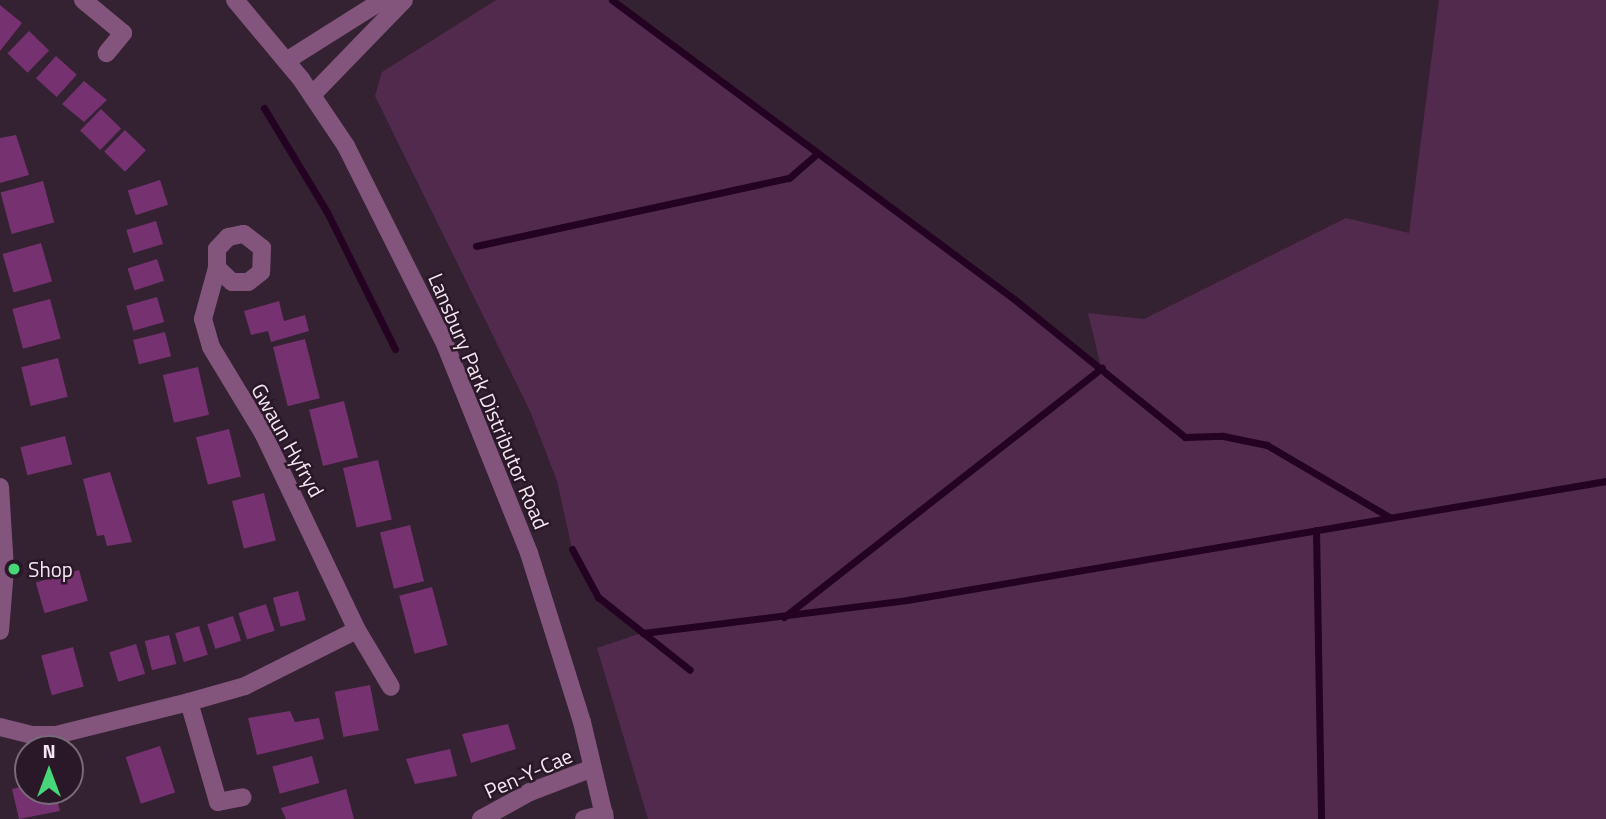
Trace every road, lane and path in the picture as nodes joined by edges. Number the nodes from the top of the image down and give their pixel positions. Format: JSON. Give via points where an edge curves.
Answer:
{"nodes":[{"id":1,"x":83,"y":0,"type":"edge"},
{"id":2,"x":235,"y":0,"type":"edge"},
{"id":3,"x":383,"y":0,"type":"edge"},
{"id":4,"x":404,"y":0,"type":"edge"},
{"id":5,"x":107,"y":53,"type":"dead end"},
{"id":6,"x":286,"y":61,"type":"junction"},
{"id":7,"x":312,"y":95,"type":"junction"},
{"id":8,"x":217,"y":268,"type":"dead end"},
{"id":9,"x":0,"y":487,"type":"edge"},
{"id":10,"x":357,"y":630,"type":"junction"},
{"id":11,"x":0,"y":631,"type":"edge"},
{"id":12,"x":391,"y":687,"type":"dead end"},
{"id":13,"x":189,"y":702,"type":"junction"},
{"id":14,"x":0,"y":727,"type":"edge"},
{"id":15,"x":593,"y":768,"type":"junction"},
{"id":16,"x":243,"y":797,"type":"dead end"},
{"id":17,"x":605,"y":817,"type":"edge"},
{"id":18,"x":481,"y":819,"type":"edge"},
{"id":19,"x":584,"y":819,"type":"edge"}],
"edges":[{"from":1,"to":5,"type":"street","via":[[123,33]]},
{"from":2,"to":6,"type":"street","name":"Lansbury Park Distributor Road"},
{"from":3,"to":6,"type":"street"},
{"from":4,"to":7,"type":"street"},
{"from":6,"to":7,"type":"street","name":"Lansbury Park Distributor Road"},
{"from":7,"to":15,"type":"street","name":"Lansbury Park Distributor Road","via":[[362,175],[445,344],[529,553]]},
{"from":8,"to":10,"type":"street","name":"Gwaun Hyfryd","via":[[203,319],[211,347],[263,433]]},
{"from":9,"to":11,"type":"street","via":[[5,569]]},
{"from":10,"to":12,"type":"street","name":"Gwaun Hyfryd"},
{"from":10,"to":13,"type":"street","via":[[245,686]]},
{"from":13,"to":14,"type":"street","via":[[56,735],[31,735]]},
{"from":13,"to":16,"type":"street","via":[[218,802]]},
{"from":15,"to":17,"type":"street","name":"Lansbury Park Distributor Road"},
{"from":15,"to":18,"type":"street","name":"Pen-Y-Cae","via":[[530,792]]},
{"from":17,"to":19,"type":"street"}]}
